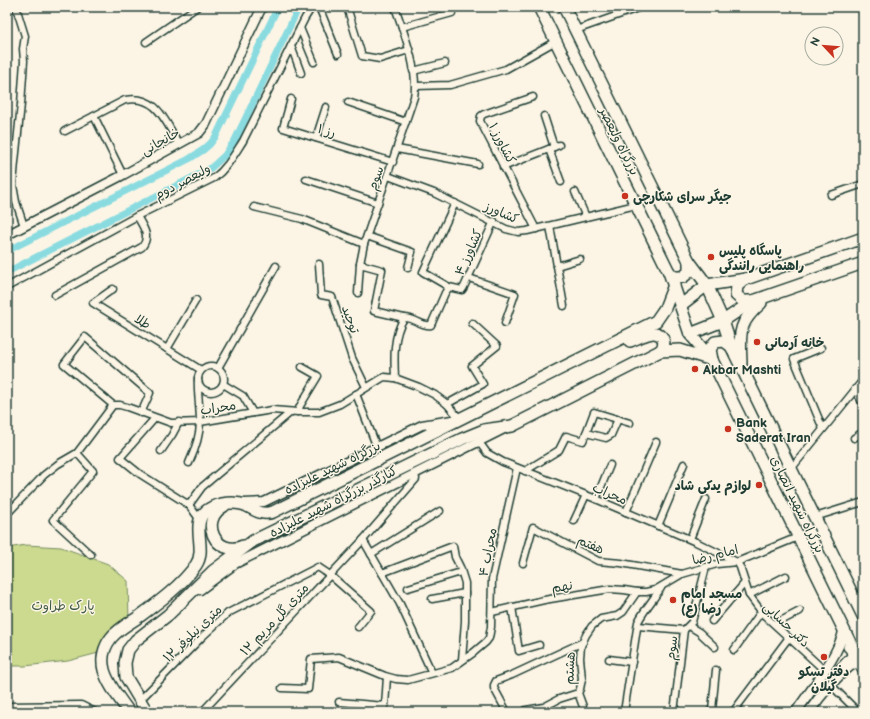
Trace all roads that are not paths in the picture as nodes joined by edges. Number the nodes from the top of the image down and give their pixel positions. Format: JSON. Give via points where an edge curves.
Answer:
{"nodes":[{"id":1,"x":16,"y":7,"type":"edge"},
{"id":2,"x":197,"y":7,"type":"edge"},
{"id":3,"x":262,"y":7,"type":"edge"},
{"id":4,"x":312,"y":7,"type":"edge"},
{"id":5,"x":320,"y":7,"type":"edge"},
{"id":6,"x":347,"y":7,"type":"edge"},
{"id":7,"x":396,"y":7,"type":"edge"},
{"id":8,"x":539,"y":7,"type":"edge"},
{"id":9,"x":564,"y":7,"type":"edge"},
{"id":10,"x":641,"y":7,"type":"edge"},
{"id":11,"x":452,"y":12,"type":"dead end"},
{"id":12,"x":402,"y":27,"type":"junction"},
{"id":13,"x":300,"y":28,"type":"junction"},
{"id":14,"x":576,"y":30,"type":"junction"},
{"id":15,"x":556,"y":41,"type":"junction"},
{"id":16,"x":146,"y":42,"type":"dead end"},
{"id":17,"x":291,"y":46,"type":"junction"},
{"id":18,"x":408,"y":50,"type":"junction"},
{"id":19,"x":338,"y":54,"type":"dead end"},
{"id":20,"x":314,"y":62,"type":"dead end"},
{"id":21,"x":445,"y":63,"type":"dead end"},
{"id":22,"x":413,"y":71,"type":"junction"},
{"id":23,"x":301,"y":73,"type":"dead end"},
{"id":24,"x":416,"y":86,"type":"junction"},
{"id":25,"x":533,"y":97,"type":"dead end"},
{"id":26,"x":291,"y":100,"type":"dead end"},
{"id":27,"x":348,"y":102,"type":"dead end"},
{"id":28,"x":326,"y":107,"type":"dead end"},
{"id":29,"x":94,"y":116,"type":"junction"},
{"id":30,"x":544,"y":116,"type":"dead end"},
{"id":31,"x":406,"y":122,"type":"junction"},
{"id":32,"x":65,"y":131,"type":"dead end"},
{"id":33,"x":316,"y":138,"type":"junction"},
{"id":34,"x":179,"y":144,"type":"junction"},
{"id":35,"x":554,"y":147,"type":"junction"},
{"id":36,"x":397,"y":149,"type":"junction"},
{"id":37,"x":392,"y":162,"type":"junction"},
{"id":38,"x":478,"y":164,"type":"dead end"},
{"id":39,"x":503,"y":167,"type":"junction"},
{"id":40,"x":122,"y":175,"type":"junction"},
{"id":41,"x":388,"y":176,"type":"junction"},
{"id":42,"x":306,"y":179,"type":"dead end"},
{"id":43,"x":561,"y":182,"type":"dead end"},
{"id":44,"x":863,"y":184,"type":"edge"},
{"id":45,"x":575,"y":192,"type":"dead end"},
{"id":46,"x":831,"y":195,"type":"dead end"},
{"id":47,"x":378,"y":203,"type":"junction"},
{"id":48,"x":455,"y":203,"type":"junction"},
{"id":49,"x":636,"y":205,"type":"junction"},
{"id":50,"x":254,"y":207,"type":"dead end"},
{"id":51,"x":137,"y":216,"type":"junction"},
{"id":52,"x":586,"y":218,"type":"junction"},
{"id":53,"x":494,"y":222,"type":"junction"},
{"id":54,"x":24,"y":226,"type":"junction"},
{"id":55,"x":550,"y":226,"type":"junction"},
{"id":56,"x":536,"y":229,"type":"junction"},
{"id":57,"x":7,"y":235,"type":"edge"},
{"id":58,"x":367,"y":236,"type":"junction"},
{"id":59,"x":863,"y":238,"type":"edge"},
{"id":60,"x":364,"y":244,"type":"junction"},
{"id":61,"x":580,"y":259,"type":"dead end"},
{"id":62,"x":689,"y":261,"type":"junction"},
{"id":63,"x":863,"y":263,"type":"edge"},
{"id":64,"x":319,"y":264,"type":"dead end"},
{"id":65,"x":360,"y":264,"type":"junction"},
{"id":66,"x":276,"y":266,"type":"dead end"},
{"id":67,"x":557,"y":266,"type":"junction"},
{"id":68,"x":408,"y":268,"type":"dead end"},
{"id":69,"x":669,"y":272,"type":"junction"},
{"id":70,"x":469,"y":278,"type":"junction"},
{"id":71,"x":746,"y":279,"type":"junction"},
{"id":72,"x":674,"y":285,"type":"junction"},
{"id":73,"x":707,"y":285,"type":"junction"},
{"id":74,"x":7,"y":287,"type":"edge"},
{"id":75,"x":449,"y":287,"type":"junction"},
{"id":76,"x":113,"y":289,"type":"dead end"},
{"id":77,"x":358,"y":293,"type":"dead end"},
{"id":78,"x":55,"y":295,"type":"dead end"},
{"id":79,"x":770,"y":296,"type":"junction"},
{"id":80,"x":196,"y":300,"type":"dead end"},
{"id":81,"x":753,"y":301,"type":"junction"},
{"id":82,"x":681,"y":305,"type":"junction"},
{"id":83,"x":564,"y":306,"type":"dead end"},
{"id":84,"x":404,"y":318,"type":"junction"},
{"id":85,"x":723,"y":322,"type":"junction"},
{"id":86,"x":472,"y":323,"type":"dead end"},
{"id":87,"x":505,"y":323,"type":"dead end"},
{"id":88,"x":690,"y":334,"type":"junction"},
{"id":89,"x":731,"y":346,"type":"junction"},
{"id":90,"x":821,"y":348,"type":"dead end"},
{"id":91,"x":167,"y":349,"type":"junction"},
{"id":92,"x":601,"y":349,"type":"junction"},
{"id":93,"x":660,"y":351,"type":"junction"},
{"id":94,"x":712,"y":360,"type":"junction"},
{"id":95,"x":302,"y":367,"type":"dead end"},
{"id":96,"x":741,"y":367,"type":"junction"},
{"id":97,"x":218,"y":368,"type":"junction"},
{"id":98,"x":201,"y":370,"type":"junction"},
{"id":99,"x":198,"y":378,"type":"junction"},
{"id":100,"x":395,"y":378,"type":"junction"},
{"id":101,"x":863,"y":380,"type":"edge"},
{"id":102,"x":223,"y":384,"type":"junction"},
{"id":103,"x":366,"y":387,"type":"junction"},
{"id":104,"x":855,"y":389,"type":"junction"},
{"id":105,"x":356,"y":394,"type":"junction"},
{"id":106,"x":448,"y":404,"type":"junction"},
{"id":107,"x":863,"y":404,"type":"edge"},
{"id":108,"x":113,"y":405,"type":"junction"},
{"id":109,"x":141,"y":412,"type":"junction"},
{"id":110,"x":294,"y":412,"type":"junction"},
{"id":111,"x":253,"y":413,"type":"junction"},
{"id":112,"x":155,"y":418,"type":"junction"},
{"id":113,"x":460,"y":419,"type":"junction"},
{"id":114,"x":618,"y":419,"type":"junction"},
{"id":115,"x":179,"y":422,"type":"junction"},
{"id":116,"x":200,"y":422,"type":"junction"},
{"id":117,"x":630,"y":423,"type":"dead end"},
{"id":118,"x":512,"y":426,"type":"junction"},
{"id":119,"x":823,"y":429,"type":"junction"},
{"id":120,"x":863,"y":432,"type":"edge"},
{"id":121,"x":586,"y":433,"type":"junction"},
{"id":122,"x":854,"y":438,"type":"dead end"},
{"id":123,"x":479,"y":442,"type":"junction"},
{"id":124,"x":656,"y":442,"type":"dead end"},
{"id":125,"x":376,"y":445,"type":"dead end"},
{"id":126,"x":161,"y":451,"type":"dead end"},
{"id":127,"x":77,"y":453,"type":"junction"},
{"id":128,"x":189,"y":463,"type":"dead end"},
{"id":129,"x":684,"y":464,"type":"dead end"},
{"id":130,"x":610,"y":466,"type":"dead end"},
{"id":131,"x":517,"y":468,"type":"junction"},
{"id":132,"x":791,"y":469,"type":"junction"},
{"id":133,"x":525,"y":471,"type":"junction"},
{"id":134,"x":415,"y":474,"type":"junction"},
{"id":135,"x":586,"y":495,"type":"junction"},
{"id":136,"x":596,"y":499,"type":"junction"},
{"id":137,"x":706,"y":499,"type":"dead end"},
{"id":138,"x":863,"y":502,"type":"edge"},
{"id":139,"x":232,"y":503,"type":"junction"},
{"id":140,"x":189,"y":505,"type":"junction"},
{"id":141,"x":440,"y":511,"type":"dead end"},
{"id":142,"x":626,"y":512,"type":"junction"},
{"id":143,"x":7,"y":514,"type":"edge"},
{"id":144,"x":814,"y":517,"type":"junction"},
{"id":145,"x":200,"y":520,"type":"junction"},
{"id":146,"x":574,"y":521,"type":"dead end"},
{"id":147,"x":658,"y":526,"type":"junction"},
{"id":148,"x":798,"y":537,"type":"junction"},
{"id":149,"x":690,"y":539,"type":"junction"},
{"id":150,"x":363,"y":540,"type":"junction"},
{"id":151,"x":253,"y":541,"type":"junction"},
{"id":152,"x":370,"y":554,"type":"junction"},
{"id":153,"x":91,"y":555,"type":"dead end"},
{"id":154,"x":737,"y":562,"type":"junction"},
{"id":155,"x":523,"y":563,"type":"dead end"},
{"id":156,"x":706,"y":567,"type":"junction"},
{"id":157,"x":461,"y":572,"type":"junction"},
{"id":158,"x":382,"y":573,"type":"junction"},
{"id":159,"x":682,"y":574,"type":"junction"},
{"id":160,"x":330,"y":575,"type":"junction"},
{"id":161,"x":786,"y":576,"type":"dead end"},
{"id":162,"x":742,"y":585,"type":"junction"},
{"id":163,"x":662,"y":586,"type":"junction"},
{"id":164,"x":408,"y":588,"type":"dead end"},
{"id":165,"x":637,"y":592,"type":"junction"},
{"id":166,"x":465,"y":593,"type":"junction"},
{"id":167,"x":749,"y":595,"type":"junction"},
{"id":168,"x":432,"y":599,"type":"dead end"},
{"id":169,"x":512,"y":607,"type":"junction"},
{"id":170,"x":172,"y":611,"type":"junction"},
{"id":171,"x":862,"y":611,"type":"edge"},
{"id":172,"x":492,"y":612,"type":"junction"},
{"id":173,"x":800,"y":612,"type":"dead end"},
{"id":174,"x":760,"y":613,"type":"junction"},
{"id":175,"x":712,"y":621,"type":"dead end"},
{"id":176,"x":775,"y":624,"type":"junction"},
{"id":177,"x":638,"y":626,"type":"junction"},
{"id":178,"x":358,"y":627,"type":"dead end"},
{"id":179,"x":687,"y":628,"type":"junction"},
{"id":180,"x":844,"y":630,"type":"junction"},
{"id":181,"x":786,"y":640,"type":"junction"},
{"id":182,"x":583,"y":642,"type":"junction"},
{"id":183,"x":539,"y":645,"type":"dead end"},
{"id":184,"x":715,"y":647,"type":"dead end"},
{"id":185,"x":734,"y":650,"type":"dead end"},
{"id":186,"x":836,"y":652,"type":"junction"},
{"id":187,"x":609,"y":659,"type":"dead end"},
{"id":188,"x":462,"y":660,"type":"junction"},
{"id":189,"x":632,"y":662,"type":"junction"},
{"id":190,"x":862,"y":663,"type":"edge"},
{"id":191,"x":716,"y":670,"type":"dead end"},
{"id":192,"x":823,"y":671,"type":"junction"},
{"id":193,"x":432,"y":673,"type":"junction"},
{"id":194,"x":387,"y":677,"type":"junction"},
{"id":195,"x":831,"y":685,"type":"junction"},
{"id":196,"x":282,"y":688,"type":"dead end"},
{"id":197,"x":578,"y":692,"type":"junction"},
{"id":198,"x":821,"y":694,"type":"junction"},
{"id":199,"x":140,"y":700,"type":"junction"},
{"id":200,"x":339,"y":702,"type":"dead end"},
{"id":201,"x":7,"y":706,"type":"edge"},
{"id":202,"x":62,"y":709,"type":"edge"},
{"id":203,"x":526,"y":710,"type":"dead end"},
{"id":204,"x":542,"y":710,"type":"edge"},
{"id":205,"x":96,"y":712,"type":"edge"},
{"id":206,"x":128,"y":712,"type":"edge"},
{"id":207,"x":147,"y":712,"type":"edge"},
{"id":208,"x":202,"y":712,"type":"edge"},
{"id":209,"x":507,"y":712,"type":"edge"},
{"id":210,"x":585,"y":712,"type":"edge"},
{"id":211,"x":624,"y":712,"type":"edge"},
{"id":212,"x":674,"y":712,"type":"edge"},
{"id":213,"x":709,"y":712,"type":"edge"},
{"id":214,"x":733,"y":712,"type":"edge"},
{"id":215,"x":796,"y":712,"type":"edge"},
{"id":216,"x":809,"y":712,"type":"edge"},
{"id":217,"x":858,"y":712,"type":"edge"}],
"edges":[{"from":1,"to":54,"type":"street","via":[[25,36],[13,185]]},
{"from":2,"to":16,"type":"street"},
{"from":3,"to":34,"type":"main road","name":"خانجانی","via":[[206,124],[199,133]]},
{"from":4,"to":13,"type":"street","name":"ولیعصر دوم"},
{"from":5,"to":19,"type":"street"},
{"from":6,"to":18,"type":"street","via":[[362,56],[380,60]]},
{"from":7,"to":12,"type":"street","name":"سوم"},
{"from":8,"to":15,"type":"highway","name":"بزرگراه ولیعصر"},
{"from":9,"to":14,"type":"highway","name":"بزرگراه ولیعصر"},
{"from":10,"to":14,"type":"street"},
{"from":11,"to":12,"type":"street"},
{"from":12,"to":18,"type":"street","name":"سوم"},
{"from":13,"to":17,"type":"street","name":"ولیعصر دوم"},
{"from":13,"to":20,"type":"street"},
{"from":14,"to":62,"type":"highway","name":"بزرگراه ولیعصر"},
{"from":15,"to":24,"type":"street","via":[[506,68],[450,86]]},
{"from":15,"to":49,"type":"highway","name":"بزرگراه ولیعصر"},
{"from":17,"to":23,"type":"street"},
{"from":17,"to":51,"type":"street","name":"ولیعصر دوم","via":[[243,141],[223,170],[214,178]]},
{"from":18,"to":22,"type":"street","name":"سوم"},
{"from":21,"to":22,"type":"street"},
{"from":22,"to":24,"type":"street","name":"سوم"},
{"from":24,"to":31,"type":"street","name":"سوم"},
{"from":25,"to":39,"type":"street","name":"کشاورز ۱","via":[[481,116],[481,125]]},
{"from":26,"to":33,"type":"street","name":"رز ۱","via":[[283,128]]},
{"from":27,"to":31,"type":"street"},
{"from":28,"to":33,"type":"street"},
{"from":29,"to":32,"type":"street"},
{"from":29,"to":34,"type":"street","via":[[125,100],[144,100],[159,111]]},
{"from":29,"to":40,"type":"street"},
{"from":30,"to":35,"type":"street"},
{"from":31,"to":36,"type":"street","name":"سوم"},
{"from":33,"to":37,"type":"street","name":"رز ۱"},
{"from":34,"to":40,"type":"main road","name":"خانجانی"},
{"from":35,"to":39,"type":"street"},
{"from":35,"to":43,"type":"street"},
{"from":36,"to":37,"type":"street","name":"سوم"},
{"from":36,"to":38,"type":"street"},
{"from":37,"to":41,"type":"street","name":"سوم"},
{"from":39,"to":56,"type":"street","name":"کشاورز ۱"},
{"from":40,"to":54,"type":"main road","name":"خانجانی"},
{"from":41,"to":47,"type":"street","name":"سوم"},
{"from":41,"to":48,"type":"street","name":"کشاورز"},
{"from":42,"to":47,"type":"street"},
{"from":44,"to":46,"type":"street"},
{"from":45,"to":52,"type":"street"},
{"from":47,"to":58,"type":"street","name":"سوم"},
{"from":48,"to":53,"type":"street","name":"کشاورز"},
{"from":48,"to":75,"type":"street","via":[[423,272]]},
{"from":49,"to":52,"type":"street","name":"کشاورز"},
{"from":49,"to":69,"type":"highway","name":"بزرگراه ولیعصر"},
{"from":50,"to":60,"type":"street","via":[[302,219]]},
{"from":51,"to":74,"type":"street","name":"ولیعصر دوم"},
{"from":51,"to":78,"type":"street","via":[[145,230],[146,242],[142,247]]},
{"from":52,"to":55,"type":"street","name":"کشاورز"},
{"from":53,"to":56,"type":"street","name":"کشاورز","via":[[518,232]]},
{"from":53,"to":70,"type":"street","name":"کشاورز ۴"},
{"from":54,"to":57,"type":"main road","name":"خانجانی"},
{"from":55,"to":56,"type":"street","name":"کشاورز"},
{"from":55,"to":67,"type":"street"},
{"from":58,"to":60,"type":"street","name":"سوم"},
{"from":58,"to":68,"type":"street","via":[[412,252]]},
{"from":59,"to":71,"type":"highway"},
{"from":60,"to":65,"type":"street","name":"سوم"},
{"from":61,"to":67,"type":"street"},
{"from":62,"to":69,"type":"highway","via":[[689,272],[684,277],[674,277]]},
{"from":62,"to":73,"type":"highway","name":"بزرگراه ولیعصر"},
{"from":63,"to":79,"type":"highway"},
{"from":64,"to":103,"type":"street","name":"توحید","via":[[321,295],[332,297],[352,358]]},
{"from":65,"to":77,"type":"street","name":"سوم"},
{"from":65,"to":84,"type":"street","via":[[382,270],[374,311]]},
{"from":66,"to":97,"type":"street"},
{"from":67,"to":83,"type":"street"},
{"from":69,"to":72,"type":"highway","name":"بزرگراه ولیعصر"},
{"from":70,"to":75,"type":"street","name":"کشاورز ۴","via":[[462,290]]},
{"from":70,"to":87,"type":"street","via":[[515,294]]},
{"from":71,"to":73,"type":"highway"},
{"from":71,"to":81,"type":"highway","via":[[737,286],[736,295],[743,302]]},
{"from":72,"to":82,"type":"highway","name":"بزرگراه ولیعصر"},
{"from":72,"to":92,"type":"highway","name":"بزرگراه شهید علیزاده","via":[[666,308],[656,321]]},
{"from":73,"to":82,"type":"highway"},
{"from":73,"to":85,"type":"highway","name":"بزرگراه شهید انصاری"},
{"from":75,"to":84,"type":"street","name":"کشاورز ۴","via":[[431,325]]},
{"from":76,"to":91,"type":"street","name":"طلا","via":[[93,303]]},
{"from":79,"to":81,"type":"highway"},
{"from":79,"to":96,"type":"highway","via":[[750,313],[743,325],[740,337]]},
{"from":80,"to":91,"type":"street"},
{"from":81,"to":85,"type":"highway"},
{"from":82,"to":88,"type":"highway","name":"بزرگراه ولیعصر"},
{"from":84,"to":100,"type":"street","via":[[398,329],[394,353]]},
{"from":85,"to":88,"type":"highway"},
{"from":85,"to":89,"type":"highway","name":"بزرگراه شهید انصاری"},
{"from":86,"to":106,"type":"street","via":[[497,346],[472,366],[483,384]]},
{"from":88,"to":94,"type":"highway","name":"بزرگراه شهید انصاری"},
{"from":89,"to":94,"type":"highway","via":[[724,341],[715,342],[710,349]]},
{"from":89,"to":96,"type":"highway","name":"بزرگراه شهید انصاری"},
{"from":90,"to":119,"type":"street","via":[[794,359]]},
{"from":91,"to":98,"type":"street","name":"طلا"},
{"from":92,"to":93,"type":"highway","via":[[614,348],[652,333],[658,334],[663,340],[664,345]]},
{"from":92,"to":113,"type":"highway","name":"بزرگراه شهید علیزاده"},
{"from":93,"to":94,"type":"highway","via":[[680,350]]},
{"from":93,"to":118,"type":"highway"},
{"from":94,"to":148,"type":"highway","name":"بزرگراه شهید انصاری"},
{"from":95,"to":110,"type":"street","via":[[318,376]]},
{"from":96,"to":132,"type":"highway","name":"بزرگراه شهید انصاری"},
{"from":97,"to":98,"type":"street","via":[[211,366]]},
{"from":97,"to":102,"type":"street","via":[[223,375]]},
{"from":98,"to":99,"type":"street"},
{"from":99,"to":102,"type":"street","via":[[201,387],[208,391],[218,389]]},
{"from":99,"to":116,"type":"street"},
{"from":100,"to":103,"type":"street","name":"محراب","via":[[384,377]]},
{"from":100,"to":106,"type":"street","name":"محراب","via":[[435,394]]},
{"from":101,"to":104,"type":"street"},
{"from":102,"to":111,"type":"street","via":[[243,396]]},
{"from":103,"to":105,"type":"street","name":"محراب"},
{"from":104,"to":107,"type":"street"},
{"from":104,"to":119,"type":"street"},
{"from":105,"to":110,"type":"street","name":"محراب","via":[[319,412]]},
{"from":105,"to":125,"type":"street"},
{"from":106,"to":113,"type":"street","name":"محراب"},
{"from":108,"to":109,"type":"street","name":"محراب"},
{"from":108,"to":109,"type":"street","via":[[64,364],[84,337],[150,393]]},
{"from":108,"to":127,"type":"street"},
{"from":109,"to":112,"type":"street","name":"محراب"},
{"from":110,"to":111,"type":"street","name":"محراب","via":[[272,410]]},
{"from":110,"to":140,"type":"street","via":[[202,487]]},
{"from":111,"to":116,"type":"street","name":"محراب"},
{"from":112,"to":115,"type":"street","name":"محراب"},
{"from":112,"to":140,"type":"street","via":[[120,458]]},
{"from":113,"to":139,"type":"highway","name":"بزرگراه شهید علیزاده","via":[[273,512],[261,513],[245,505]]},
{"from":114,"to":117,"type":"street"},
{"from":114,"to":121,"type":"street","via":[[611,435],[606,438]]},
{"from":114,"to":121,"type":"street","via":[[594,412]]},
{"from":115,"to":116,"type":"street","name":"محراب"},
{"from":115,"to":126,"type":"street"},
{"from":116,"to":128,"type":"street","via":[[198,442]]},
{"from":118,"to":123,"type":"main road","name":"کنارگذر بزرگراه شهید علیزاده"},
{"from":118,"to":151,"type":"highway","via":[[488,429],[466,437]]},
{"from":119,"to":132,"type":"street"},
{"from":120,"to":122,"type":"street"},
{"from":121,"to":133,"type":"street","via":[[583,441],[566,436],[559,450]]},
{"from":123,"to":131,"type":"street","name":"محراب","via":[[487,453]]},
{"from":123,"to":134,"type":"main road","name":"کنارگذر بزرگراه شهید علیزاده"},
{"from":124,"to":142,"type":"street"},
{"from":127,"to":143,"type":"street","via":[[44,475]]},
{"from":127,"to":153,"type":"street","via":[[93,471],[53,520]]},
{"from":129,"to":147,"type":"street"},
{"from":130,"to":136,"type":"street"},
{"from":131,"to":133,"type":"street","name":"محراب"},
{"from":131,"to":172,"type":"street","name":"محراب ۴","via":[[492,579]]},
{"from":132,"to":144,"type":"highway","name":"بزرگراه شهید انصاری"},
{"from":133,"to":135,"type":"street","name":"محراب"},
{"from":134,"to":150,"type":"street","name":"۱۲ متری گل مریم","via":[[416,479]]},
{"from":134,"to":170,"type":"main road","name":"کنارگذر بزرگراه شهید علیزاده","via":[[232,565]]},
{"from":135,"to":136,"type":"street","name":"محراب"},
{"from":135,"to":146,"type":"street"},
{"from":136,"to":142,"type":"street","name":"محراب"},
{"from":137,"to":149,"type":"street"},
{"from":138,"to":144,"type":"street"},
{"from":139,"to":145,"type":"highway","via":[[209,509]]},
{"from":139,"to":151,"type":"highway","via":[[219,509],[214,516],[211,527],[214,538],[222,545],[233,548]]},
{"from":140,"to":145,"type":"street"},
{"from":141,"to":152,"type":"street"},
{"from":142,"to":147,"type":"street","name":"محراب"},
{"from":144,"to":171,"type":"highway","name":"بزرگراه شهید انصاری"},
{"from":145,"to":206,"type":"highway","via":[[200,553],[196,565],[159,601],[108,642],[103,662],[105,674]]},
{"from":147,"to":149,"type":"street","name":"محراب"},
{"from":148,"to":154,"type":"street","name":"امام رضا"},
{"from":148,"to":180,"type":"highway","name":"بزرگراه شهید انصاری"},
{"from":149,"to":154,"type":"street","name":"محراب"},
{"from":150,"to":152,"type":"street"},
{"from":150,"to":160,"type":"street","name":"۱۲ متری گل مریم"},
{"from":151,"to":170,"type":"highway","via":[[213,571]]},
{"from":152,"to":158,"type":"street"},
{"from":154,"to":156,"type":"street","name":"امام رضا"},
{"from":154,"to":162,"type":"street","name":"دکتر حسابی"},
{"from":154,"to":167,"type":"street","name":"دکتر حسابی"},
{"from":155,"to":159,"type":"street","name":"هفتم","via":[[533,527],[598,561]]},
{"from":156,"to":159,"type":"street","name":"امام رضا"},
{"from":156,"to":179,"type":"street","name":"سوم","via":[[692,622]]},
{"from":157,"to":158,"type":"street","via":[[453,546]]},
{"from":157,"to":164,"type":"street"},
{"from":157,"to":166,"type":"street"},
{"from":158,"to":193,"type":"street","via":[[400,604]]},
{"from":159,"to":163,"type":"street","name":"امام رضا"},
{"from":160,"to":178,"type":"street","via":[[371,611]]},
{"from":160,"to":199,"type":"street","name":"۱۲ متری نیلوفر","via":[[318,567],[228,613]]},
{"from":160,"to":208,"type":"street","name":"۱۲ متری گل مریم"},
{"from":161,"to":167,"type":"street"},
{"from":162,"to":174,"type":"street","name":"دکتر حسابی","via":[[746,597]]},
{"from":162,"to":175,"type":"street"},
{"from":163,"to":165,"type":"street","name":"امام رضا","via":[[656,590]]},
{"from":163,"to":177,"type":"street","via":[[644,611]]},
{"from":165,"to":169,"type":"street","name":"نهم","via":[[610,589]]},
{"from":165,"to":182,"type":"street","name":"هشتم","via":[[617,616],[600,619],[592,626]]},
{"from":166,"to":168,"type":"street"},
{"from":166,"to":188,"type":"street"},
{"from":167,"to":174,"type":"street","name":"دکتر حسابی"},
{"from":169,"to":172,"type":"street","name":"نهم"},
{"from":169,"to":183,"type":"street","via":[[519,651]]},
{"from":170,"to":199,"type":"highway","via":[[139,637],[128,650],[125,667],[128,682]]},
{"from":172,"to":188,"type":"street","name":"محراب ۴","via":[[486,642]]},
{"from":173,"to":176,"type":"street"},
{"from":174,"to":176,"type":"street","name":"دکتر حسابی"},
{"from":174,"to":181,"type":"street","name":"دکتر حسابی"},
{"from":174,"to":185,"type":"street"},
{"from":176,"to":192,"type":"street","name":"دکتر حسابی"},
{"from":177,"to":179,"type":"street"},
{"from":177,"to":189,"type":"street"},
{"from":179,"to":184,"type":"street","via":[[699,632]]},
{"from":179,"to":212,"type":"street","name":"سوم"},
{"from":180,"to":186,"type":"main road"},
{"from":180,"to":190,"type":"highway","name":"بزرگراه شهید انصاری"},
{"from":181,"to":192,"type":"street","name":"دکتر حسابی"},
{"from":181,"to":214,"type":"street"},
{"from":182,"to":197,"type":"street","name":"هشتم","via":[[580,658],[582,679]]},
{"from":182,"to":209,"type":"street","via":[[496,681],[494,688]]},
{"from":186,"to":192,"type":"main road"},
{"from":186,"to":198,"type":"main road","via":[[846,646],[852,654]]},
{"from":187,"to":189,"type":"street"},
{"from":188,"to":193,"type":"street","via":[[452,668]]},
{"from":189,"to":211,"type":"street"},
{"from":190,"to":195,"type":"main road","via":[[849,667]]},
{"from":191,"to":213,"type":"street","via":[[712,710]]},
{"from":192,"to":215,"type":"main road"},
{"from":193,"to":194,"type":"street","via":[[408,680]]},
{"from":194,"to":196,"type":"street","via":[[339,657],[311,659],[308,690]]},
{"from":194,"to":200,"type":"street","via":[[385,706]]},
{"from":195,"to":198,"type":"main road"},
{"from":195,"to":217,"type":"street"},
{"from":197,"to":204,"type":"street","name":"هشتم","via":[[559,699]]},
{"from":197,"to":210,"type":"street"},
{"from":198,"to":216,"type":"main road"},
{"from":199,"to":207,"type":"highway"},
{"from":201,"to":202,"type":"street"},
{"from":202,"to":205,"type":"street","via":[[81,706]]},
{"from":203,"to":204,"type":"street","name":"هشتم"}]}
